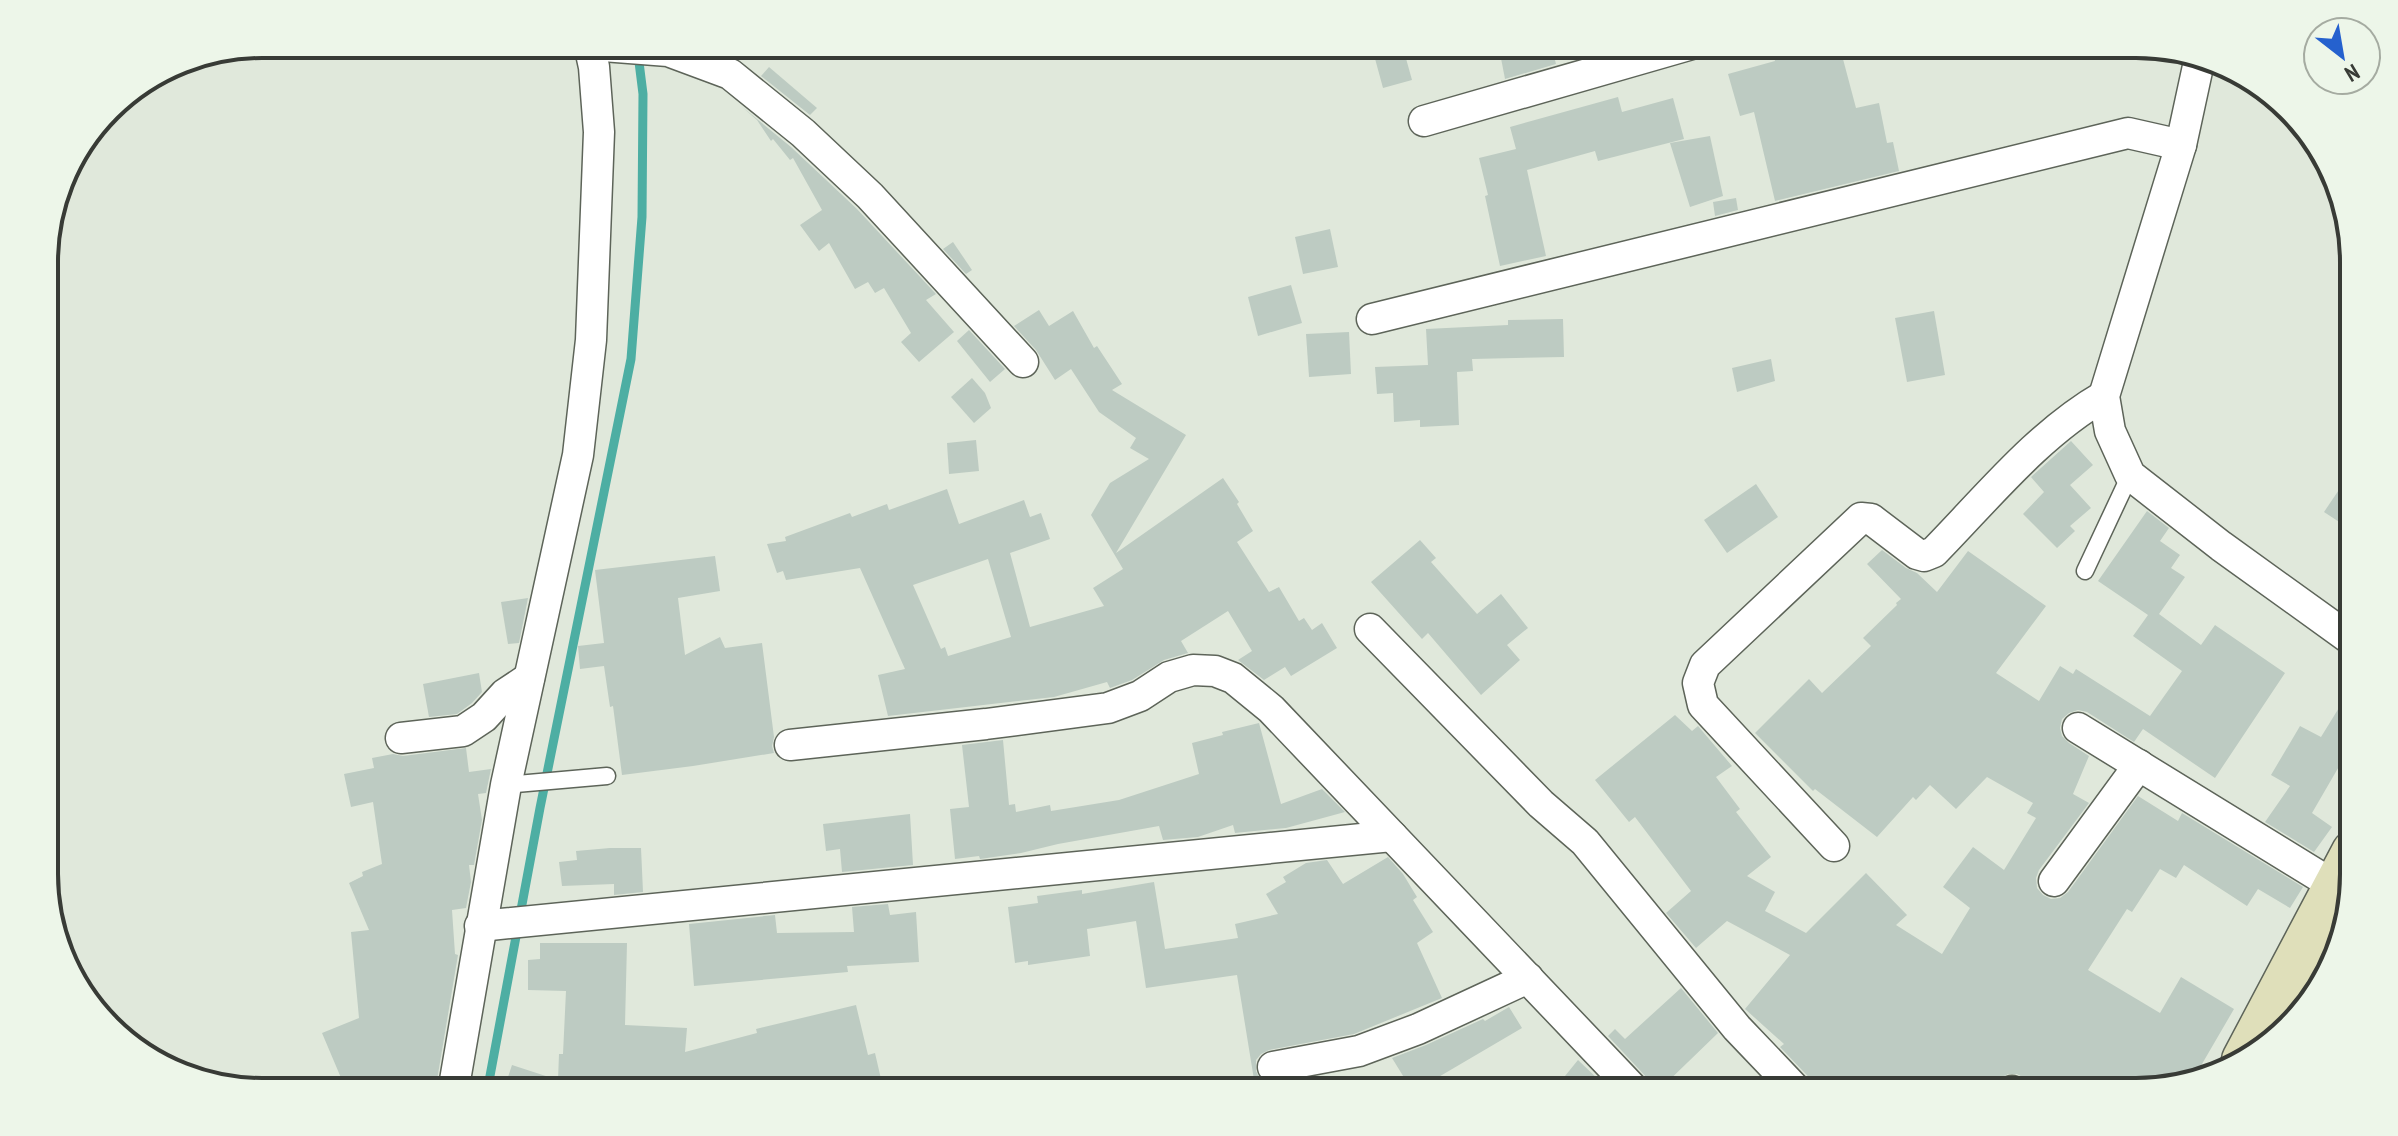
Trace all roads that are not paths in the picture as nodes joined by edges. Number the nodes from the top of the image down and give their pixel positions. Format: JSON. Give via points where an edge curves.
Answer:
{"nodes":[{"id":1,"x":591,"y":58,"type":"edge"},
{"id":2,"x":687,"y":58,"type":"edge"},
{"id":3,"x":1643,"y":58,"type":"edge"},
{"id":4,"x":2198,"y":68,"type":"edge"},
{"id":5,"x":1424,"y":121,"type":"dead end"},
{"id":6,"x":2181,"y":145,"type":"junction"},
{"id":7,"x":1372,"y":319,"type":"dead end"},
{"id":8,"x":1023,"y":362,"type":"dead end"},
{"id":9,"x":2104,"y":396,"type":"junction"},
{"id":10,"x":2130,"y":475,"type":"junction"},
{"id":11,"x":2085,"y":571,"type":"dead end"},
{"id":12,"x":1370,"y":629,"type":"dead end"},
{"id":13,"x":2340,"y":632,"type":"edge"},
{"id":14,"x":529,"y":678,"type":"junction"},
{"id":15,"x":2078,"y":728,"type":"dead end"},
{"id":16,"x":401,"y":738,"type":"dead end"},
{"id":17,"x":790,"y":745,"type":"dead end"},
{"id":18,"x":2139,"y":765,"type":"junction"},
{"id":19,"x":607,"y":776,"type":"dead end"},
{"id":20,"x":506,"y":785,"type":"junction"},
{"id":21,"x":1392,"y":836,"type":"junction"},
{"id":22,"x":1834,"y":846,"type":"dead end"},
{"id":23,"x":2340,"y":867,"type":"edge"},
{"id":24,"x":2054,"y":881,"type":"dead end"},
{"id":25,"x":2339,"y":882,"type":"edge"},
{"id":26,"x":480,"y":926,"type":"junction"},
{"id":27,"x":2309,"y":969,"type":"edge"},
{"id":28,"x":1528,"y":978,"type":"junction"},
{"id":29,"x":2263,"y":1033,"type":"edge"},
{"id":30,"x":1273,"y":1067,"type":"dead end"},
{"id":31,"x":455,"y":1078,"type":"edge"},
{"id":32,"x":1623,"y":1078,"type":"edge"},
{"id":33,"x":1785,"y":1078,"type":"edge"}],
"edges":[{"from":1,"to":14,"type":"street","via":[[599,132],[591,340],[578,455]]},
{"from":2,"to":8,"type":"street","via":[[730,74],[803,133],[870,196]]},
{"from":3,"to":5,"type":"street"},
{"from":4,"to":6,"type":"street"},
{"from":6,"to":7,"type":"street","via":[[2128,133]]},
{"from":6,"to":9,"type":"street"},
{"from":9,"to":10,"type":"street","via":[[2110,431]]},
{"from":9,"to":22,"type":"street","via":[[2066,420],[1934,552],[1917,554],[1871,519],[1861,518],[1705,665],[1698,683],[1703,705]]},
{"from":10,"to":11,"type":"lane"},
{"from":10,"to":13,"type":"street"},
{"from":12,"to":33,"type":"street","via":[[1585,842],[1737,1028]]},
{"from":14,"to":16,"type":"street","via":[[463,731]]},
{"from":14,"to":20,"type":"street"},
{"from":15,"to":18,"type":"street"},
{"from":17,"to":21,"type":"street","via":[[1108,708],[1169,677],[1215,671],[1233,678],[1271,709]]},
{"from":18,"to":23,"type":"street"},
{"from":18,"to":24,"type":"street"},
{"from":19,"to":20,"type":"lane"},
{"from":20,"to":26,"type":"street"},
{"from":21,"to":26,"type":"street"},
{"from":21,"to":28,"type":"street"},
{"from":25,"to":27,"type":"main road"},
{"from":26,"to":31,"type":"street"},
{"from":27,"to":29,"type":"main road"},
{"from":28,"to":30,"type":"street","via":[[1359,1051]]},
{"from":28,"to":32,"type":"street"}]}
